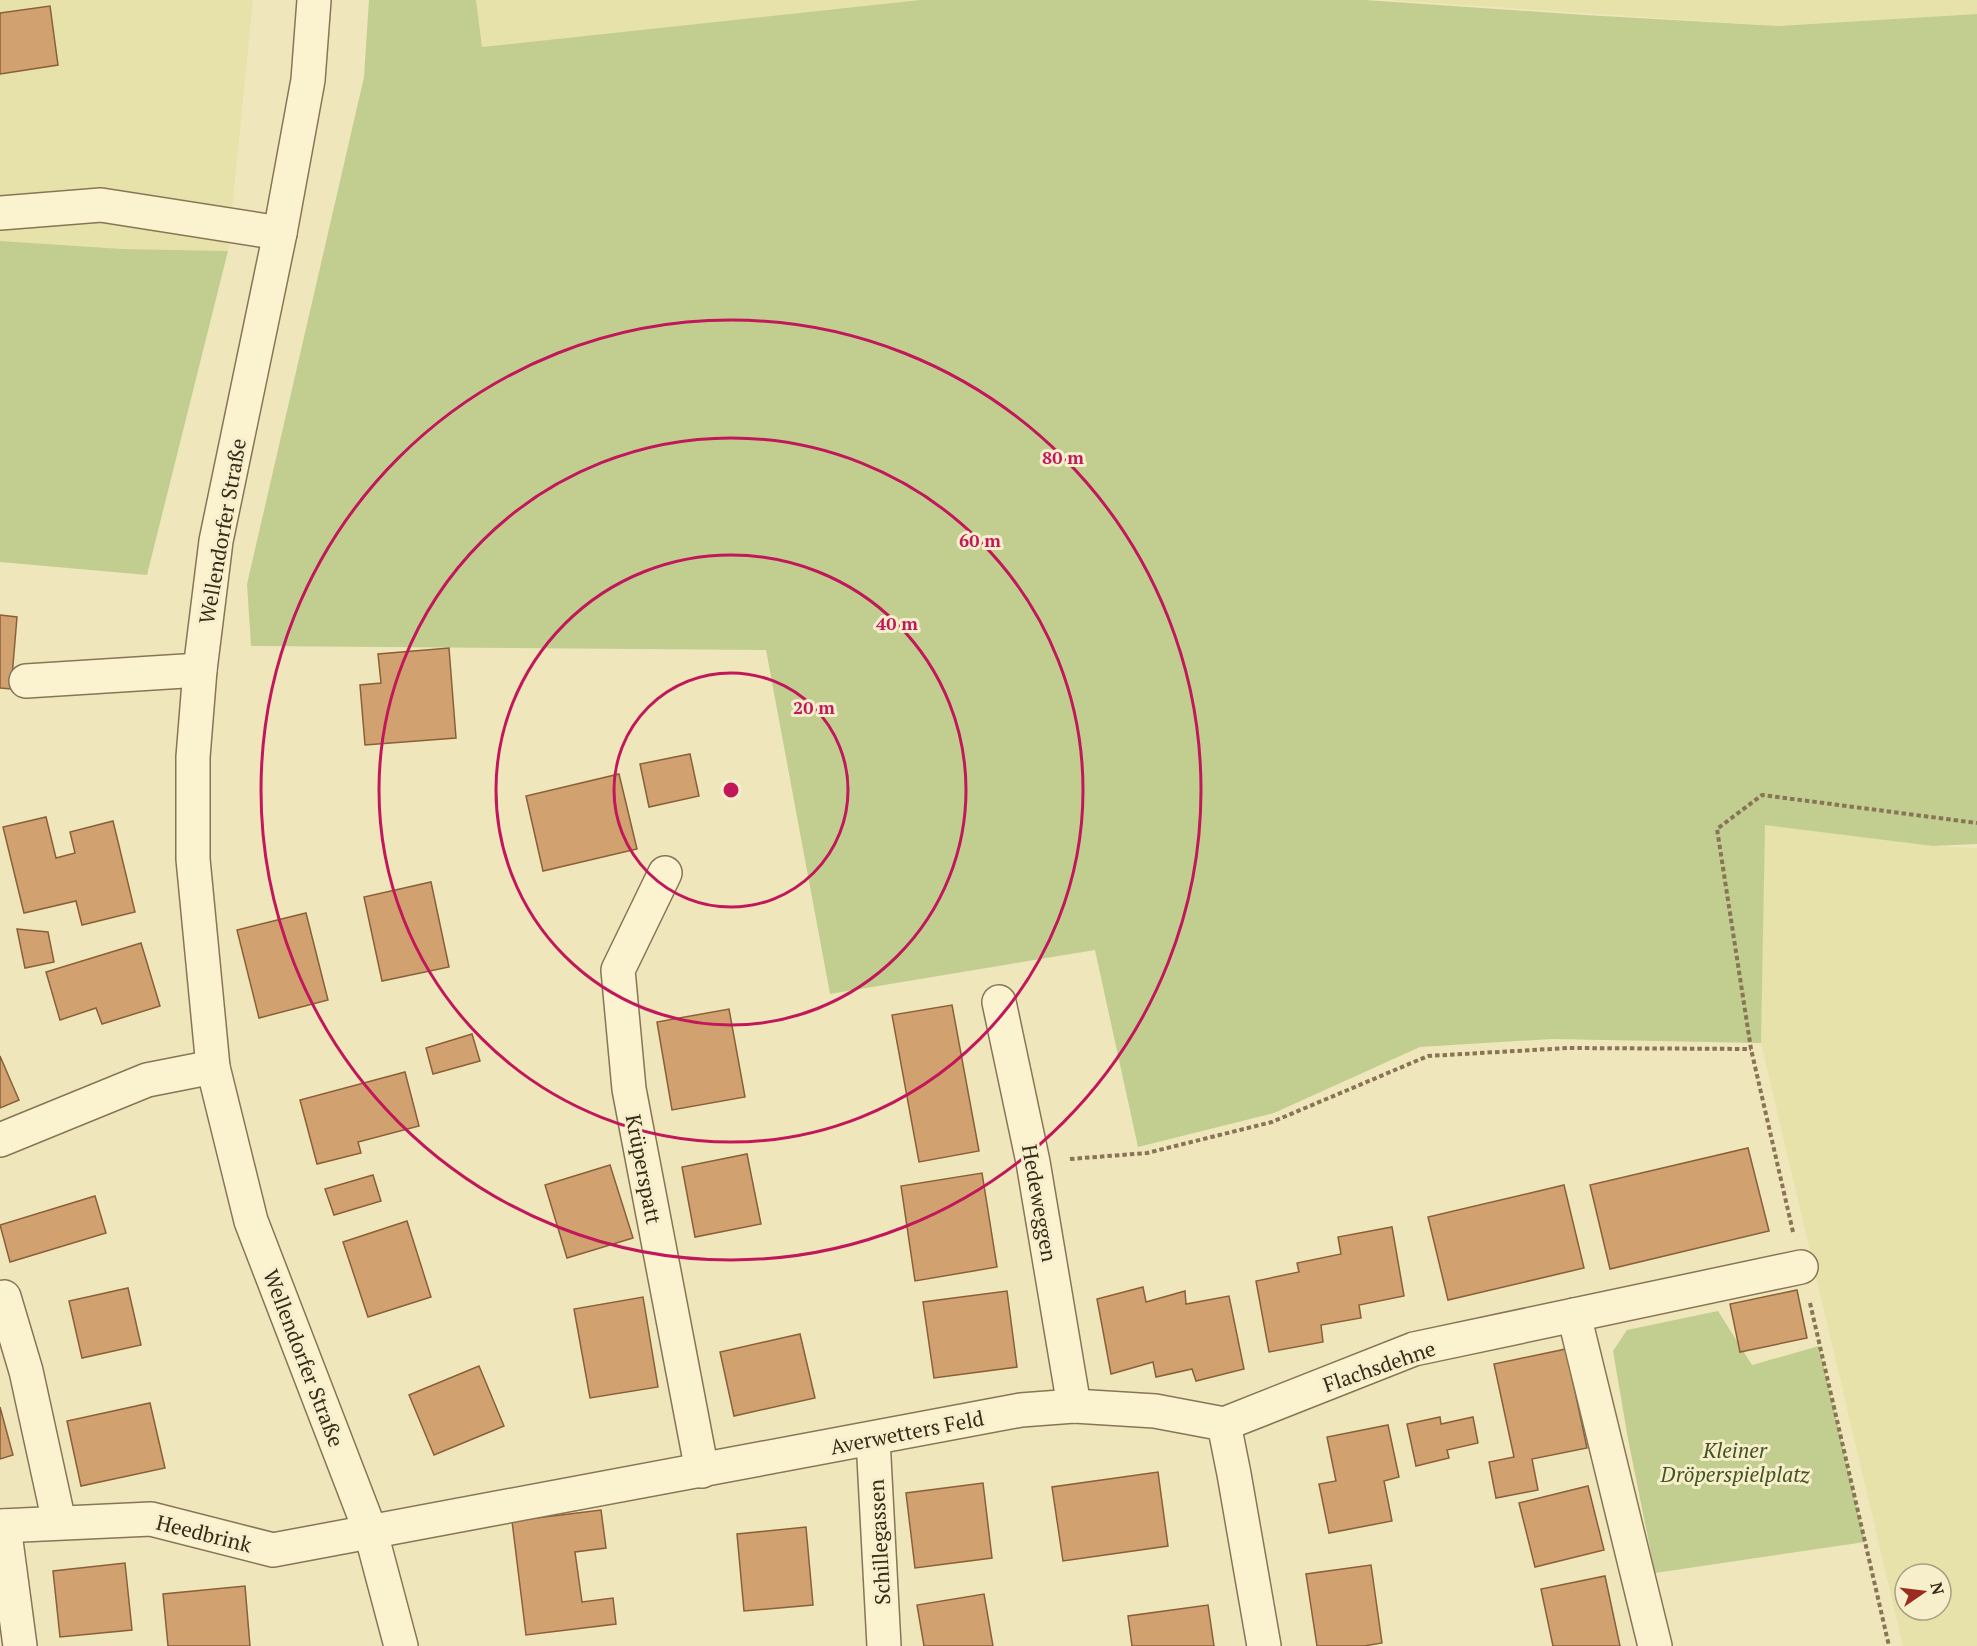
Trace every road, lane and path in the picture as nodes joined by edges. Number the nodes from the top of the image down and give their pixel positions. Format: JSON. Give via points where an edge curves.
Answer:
{"nodes":[{"id":1,"x":314,"y":0,"type":"edge"},
{"id":2,"x":0,"y":213,"type":"edge"},
{"id":3,"x":280,"y":233,"type":"junction"},
{"id":4,"x":200,"y":670,"type":"junction"},
{"id":5,"x":26,"y":681,"type":"dead end"},
{"id":6,"x":1977,"y":823,"type":"edge"},
{"id":7,"x":665,"y":873,"type":"dead end"},
{"id":8,"x":999,"y":1002,"type":"dead end"},
{"id":9,"x":1751,"y":1049,"type":"junction"},
{"id":10,"x":213,"y":1067,"type":"junction"},
{"id":11,"x":0,"y":1140,"type":"edge"},
{"id":12,"x":1033,"y":1162,"type":"junction"},
{"id":13,"x":1801,"y":1267,"type":"junction"},
{"id":14,"x":4,"y":1297,"type":"dead end"},
{"id":15,"x":1574,"y":1315,"type":"junction"},
{"id":16,"x":1074,"y":1406,"type":"junction"},
{"id":17,"x":1224,"y":1424,"type":"junction"},
{"id":18,"x":873,"y":1439,"type":"junction"},
{"id":19,"x":702,"y":1471,"type":"junction"},
{"id":20,"x":59,"y":1522,"type":"junction"},
{"id":21,"x":2,"y":1526,"type":"edge"},
{"id":22,"x":370,"y":1533,"type":"junction"},
{"id":23,"x":20,"y":1646,"type":"edge"},
{"id":24,"x":401,"y":1646,"type":"edge"},
{"id":25,"x":884,"y":1646,"type":"edge"},
{"id":26,"x":1264,"y":1646,"type":"edge"},
{"id":27,"x":1655,"y":1646,"type":"edge"},
{"id":28,"x":1889,"y":1646,"type":"edge"}],
"edges":[{"from":1,"to":3,"type":"street","name":"Wellendorfer Straße","via":[[308,80]]},
{"from":2,"to":3,"type":"street","via":[[101,205]]},
{"from":3,"to":4,"type":"street","name":"Wellendorfer Straße","via":[[216,541]]},
{"from":4,"to":5,"type":"street"},
{"from":4,"to":10,"type":"street","name":"Wellendorfer Straße","via":[[193,757],[193,859]]},
{"from":6,"to":9,"type":"path","via":[[1762,795],[1717,829]]},
{"from":7,"to":19,"type":"street","name":"Krüperspatt","via":[[618,969],[629,1089]]},
{"from":8,"to":12,"type":"street","name":"Hedeweggen"},
{"from":9,"to":12,"type":"path","via":[[1568,1048],[1428,1056],[1272,1122],[1147,1153]]},
{"from":9,"to":13,"type":"path"},
{"from":10,"to":11,"type":"street","via":[[147,1080]]},
{"from":10,"to":22,"type":"street","name":"Wellendorfer Straße","via":[[251,1221]]},
{"from":12,"to":16,"type":"street","name":"Hedeweggen"},
{"from":13,"to":15,"type":"street","name":"Flachsdehne"},
{"from":13,"to":28,"type":"path"},
{"from":14,"to":20,"type":"street","via":[[26,1371]]},
{"from":15,"to":17,"type":"street","name":"Flachsdehne","via":[[1414,1349]]},
{"from":15,"to":27,"type":"street"},
{"from":16,"to":17,"type":"street","name":"Averwetters Feld","via":[[1155,1411]]},
{"from":16,"to":18,"type":"street","name":"Averwetters Feld","via":[[1021,1410]]},
{"from":17,"to":26,"type":"street"},
{"from":18,"to":19,"type":"street","name":"Averwetters Feld"},
{"from":18,"to":25,"type":"street","name":"Schillegassen"},
{"from":19,"to":22,"type":"street","name":"Averwetters Feld"},
{"from":20,"to":21,"type":"street","name":"Heedbrink"},
{"from":20,"to":22,"type":"street","name":"Heedbrink","via":[[151,1519],[273,1550]]},
{"from":21,"to":23,"type":"street"},
{"from":22,"to":24,"type":"street","name":"Wellendorfer Straße"}]}
